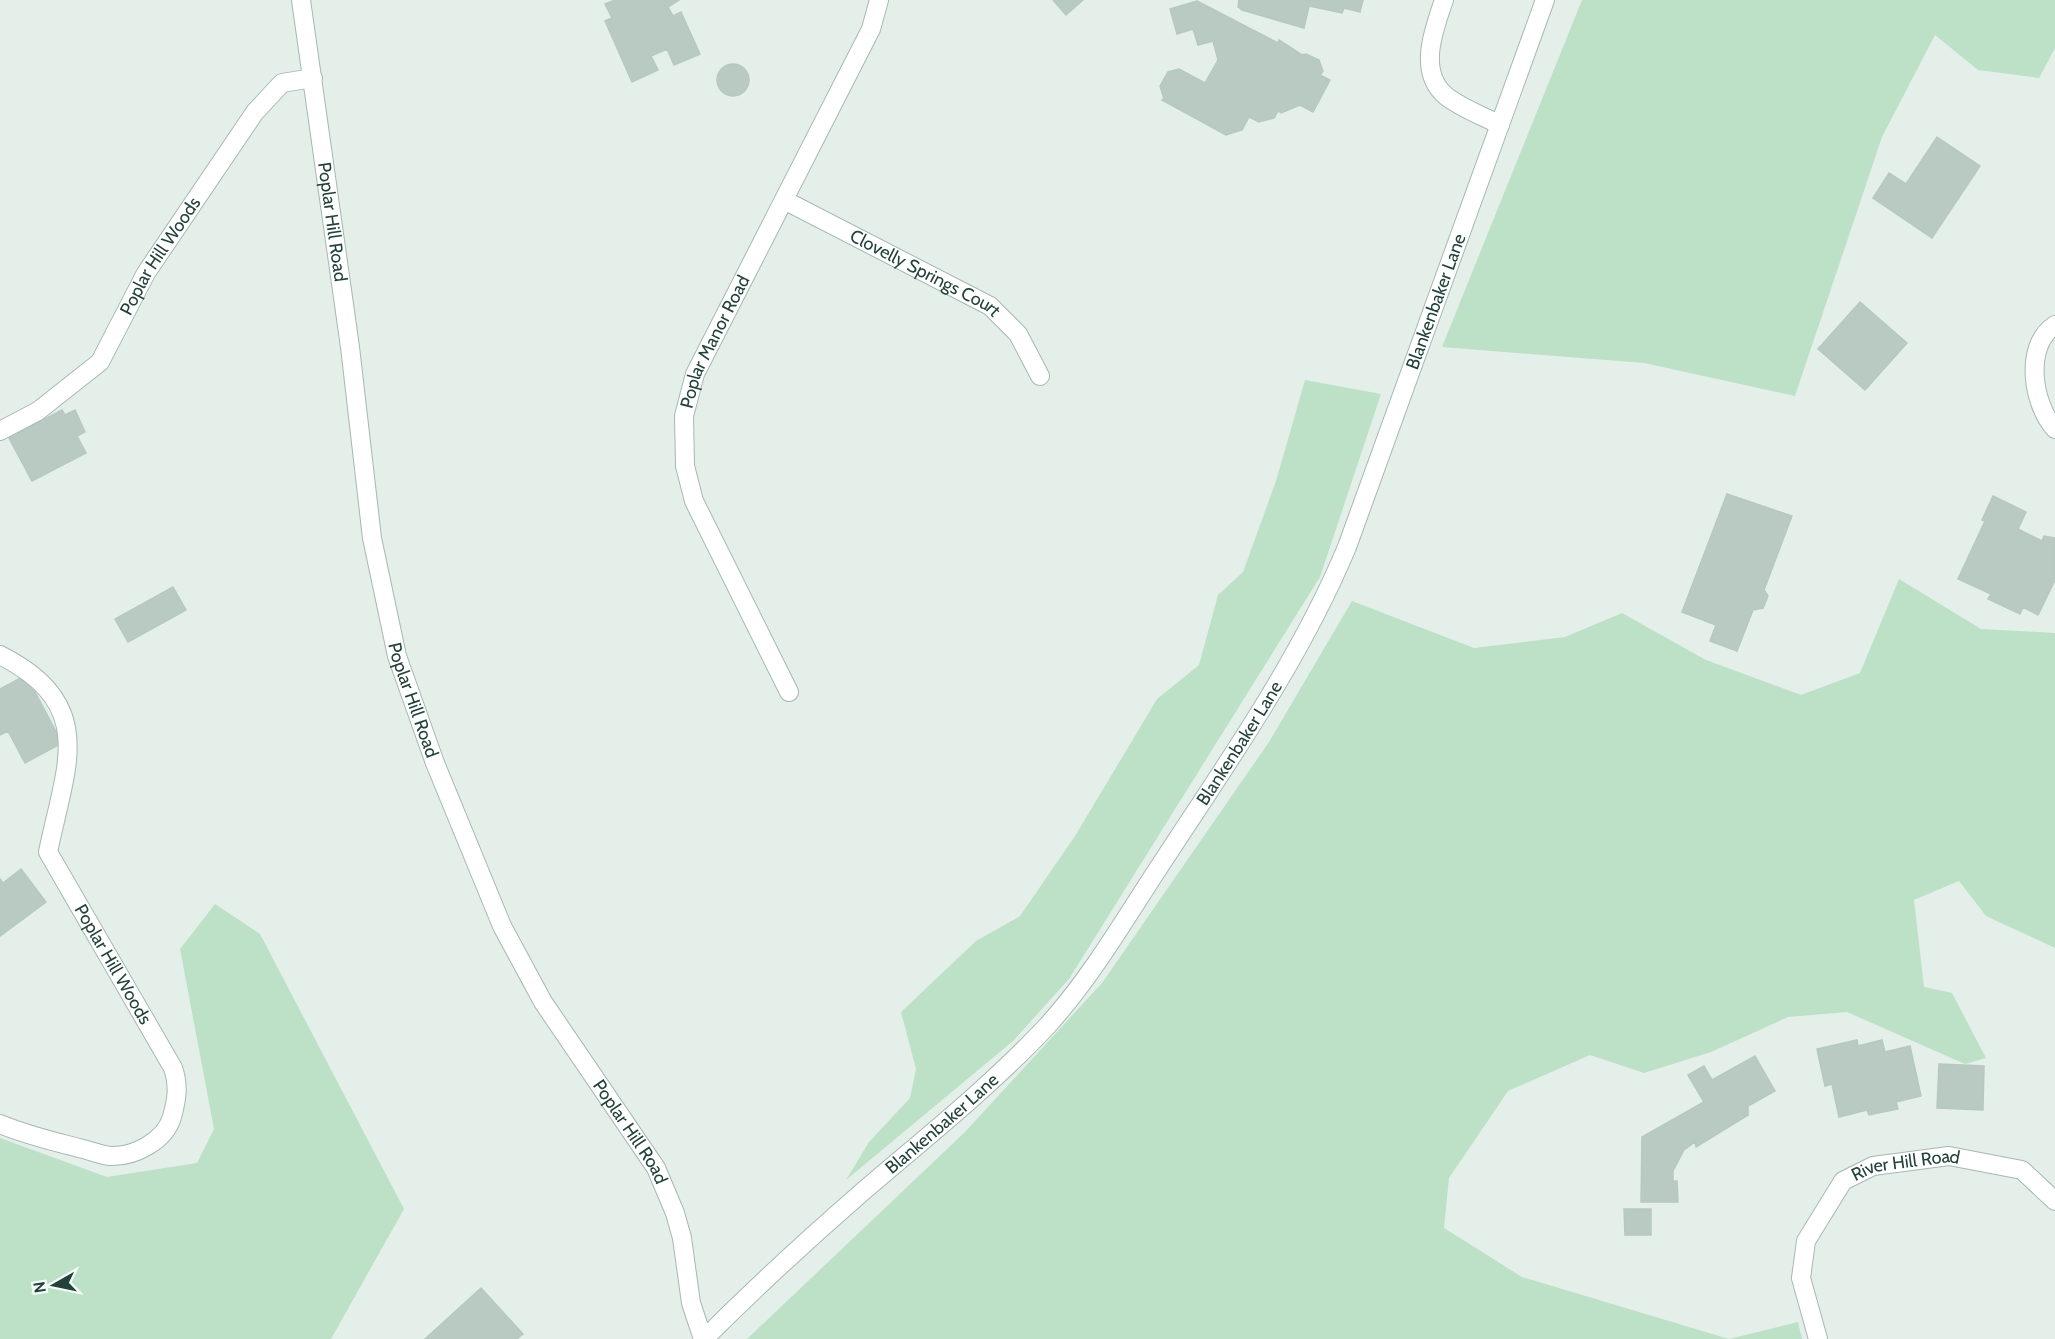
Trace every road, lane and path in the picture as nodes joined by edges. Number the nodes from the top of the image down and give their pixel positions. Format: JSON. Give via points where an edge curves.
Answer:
{"nodes":[{"id":1,"x":301,"y":0,"type":"edge"},
{"id":2,"x":879,"y":0,"type":"edge"},
{"id":3,"x":1444,"y":0,"type":"edge"},
{"id":4,"x":1545,"y":0,"type":"edge"},
{"id":5,"x":313,"y":78,"type":"junction"},
{"id":6,"x":1500,"y":125,"type":"junction"},
{"id":7,"x":784,"y":200,"type":"junction"},
{"id":8,"x":2055,"y":326,"type":"edge"},
{"id":9,"x":1040,"y":376,"type":"dead end"},
{"id":10,"x":2055,"y":429,"type":"edge"},
{"id":11,"x":0,"y":431,"type":"edge"},
{"id":12,"x":0,"y":655,"type":"edge"},
{"id":13,"x":789,"y":692,"type":"dead end"},
{"id":14,"x":0,"y":1124,"type":"edge"},
{"id":15,"x":2055,"y":1201,"type":"edge"},
{"id":16,"x":704,"y":1339,"type":"edge"},
{"id":17,"x":1818,"y":1339,"type":"edge"}],
"edges":[{"from":1,"to":5,"type":"street","name":"Poplar Hill Road"},
{"from":2,"to":7,"type":"street","name":"Poplar Manor Road","via":[[872,28]]},
{"from":3,"to":6,"type":"street","via":[[1431,36],[1432,73],[1445,96]]},
{"from":4,"to":6,"type":"street","name":"Blankenbaker Lane"},
{"from":5,"to":11,"type":"street","name":"Poplar Hill Woods","via":[[282,83],[255,112],[146,273],[100,362],[38,411]]},
{"from":5,"to":16,"type":"street","name":"Poplar Hill Road","via":[[372,538],[397,656],[435,763],[502,926],[543,1002],[656,1168],[677,1221],[691,1304]]},
{"from":6,"to":16,"type":"street","name":"Blankenbaker Lane","via":[[1324,603],[1209,790],[1111,939],[1049,1024],[978,1096],[858,1196]]},
{"from":7,"to":9,"type":"street","name":"Clovelly Springs Court","via":[[990,306],[1018,334]]},
{"from":7,"to":13,"type":"street","name":"Poplar Manor Road","via":[[695,374],[684,416],[685,466],[694,501]]},
{"from":8,"to":10,"type":"street","via":[[2040,344],[2035,383],[2041,406]]},
{"from":12,"to":14,"type":"street","name":"Poplar Hill Woods","via":[[28,669],[57,702],[68,724],[70,746],[48,852],[172,1068],[177,1098],[170,1122],[155,1140],[134,1152],[110,1156],[23,1134]]},
{"from":15,"to":17,"type":"street","name":"River Hill Road","via":[[2022,1170],[1949,1156],[1873,1166],[1843,1181],[1806,1241],[1801,1278]]}]}
